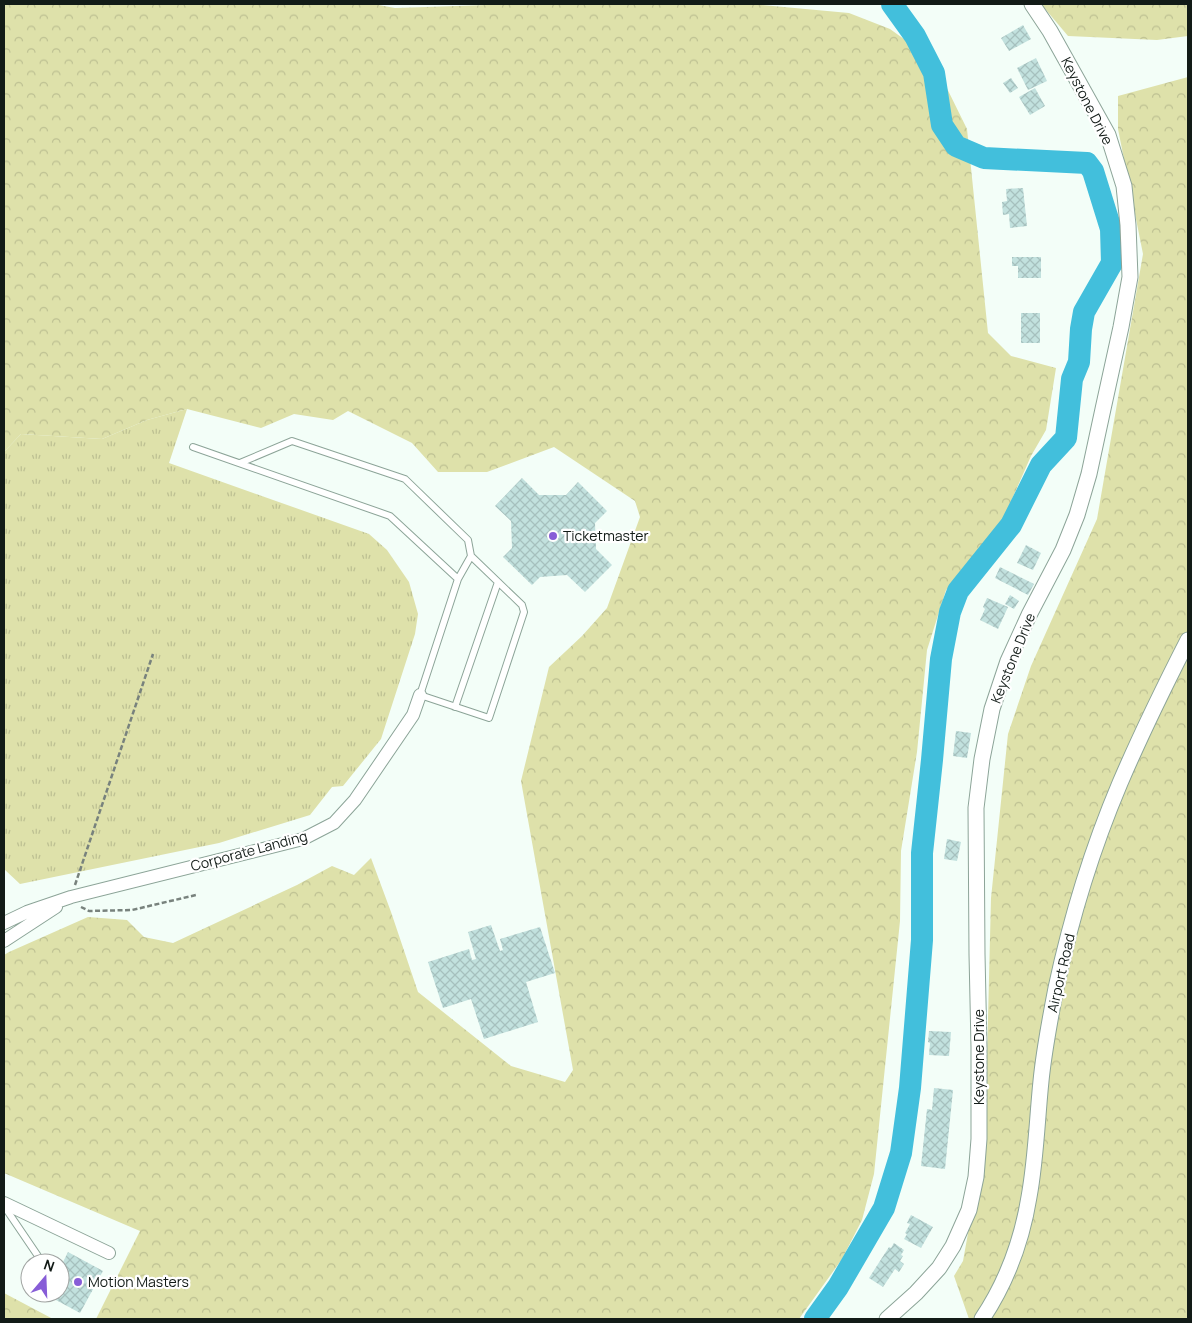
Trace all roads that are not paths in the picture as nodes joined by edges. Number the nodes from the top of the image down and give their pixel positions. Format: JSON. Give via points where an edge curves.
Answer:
{"nodes":[{"id":1,"x":1032,"y":4,"type":"edge"},
{"id":2,"x":193,"y":447,"type":"dead end"},
{"id":3,"x":240,"y":464,"type":"junction"},
{"id":4,"x":471,"y":556,"type":"junction"},
{"id":5,"x":458,"y":579,"type":"junction"},
{"id":6,"x":498,"y":582,"type":"junction"},
{"id":7,"x":1188,"y":640,"type":"edge"},
{"id":8,"x":420,"y":695,"type":"junction"},
{"id":9,"x":455,"y":707,"type":"junction"},
{"id":10,"x":71,"y":897,"type":"junction"},
{"id":11,"x":4,"y":923,"type":"edge"},
{"id":12,"x":4,"y":942,"type":"edge"},
{"id":13,"x":4,"y":1205,"type":"edge"},
{"id":14,"x":36,"y":1253,"type":"edge"},
{"id":15,"x":109,"y":1253,"type":"dead end"},
{"id":16,"x":887,"y":1319,"type":"edge"},
{"id":17,"x":982,"y":1319,"type":"edge"}],
"edges":[{"from":1,"to":16,"type":"street","name":"Keystone Drive","via":[[1108,135],[1124,186],[1130,276],[1089,474],[1077,515],[1008,661],[992,709],[982,759],[976,808],[979,1139],[969,1210],[939,1268]]},
{"from":2,"to":3,"type":"lane"},
{"from":3,"to":4,"type":"lane","via":[[292,441],[405,479],[468,540]]},
{"from":3,"to":5,"type":"lane","via":[[390,516]]},
{"from":4,"to":5,"type":"lane"},
{"from":4,"to":6,"type":"lane"},
{"from":5,"to":8,"type":"lane"},
{"from":6,"to":9,"type":"lane"},
{"from":6,"to":9,"type":"lane","via":[[522,605],[524,612],[490,718]]},
{"from":7,"to":17,"type":"street","name":"Airport Road","via":[[1120,784],[1079,901],[1064,953],[1046,1043],[1032,1180],[1023,1228],[1005,1277]]},
{"from":8,"to":9,"type":"lane"},
{"from":8,"to":10,"type":"street","name":"Corporate Landing","via":[[413,715],[355,800],[334,823],[304,839]]},
{"from":10,"to":11,"type":"street","name":"Corporate Landing"},
{"from":10,"to":12,"type":"street"},
{"from":13,"to":14,"type":"lane"},
{"from":13,"to":15,"type":"street"}]}
